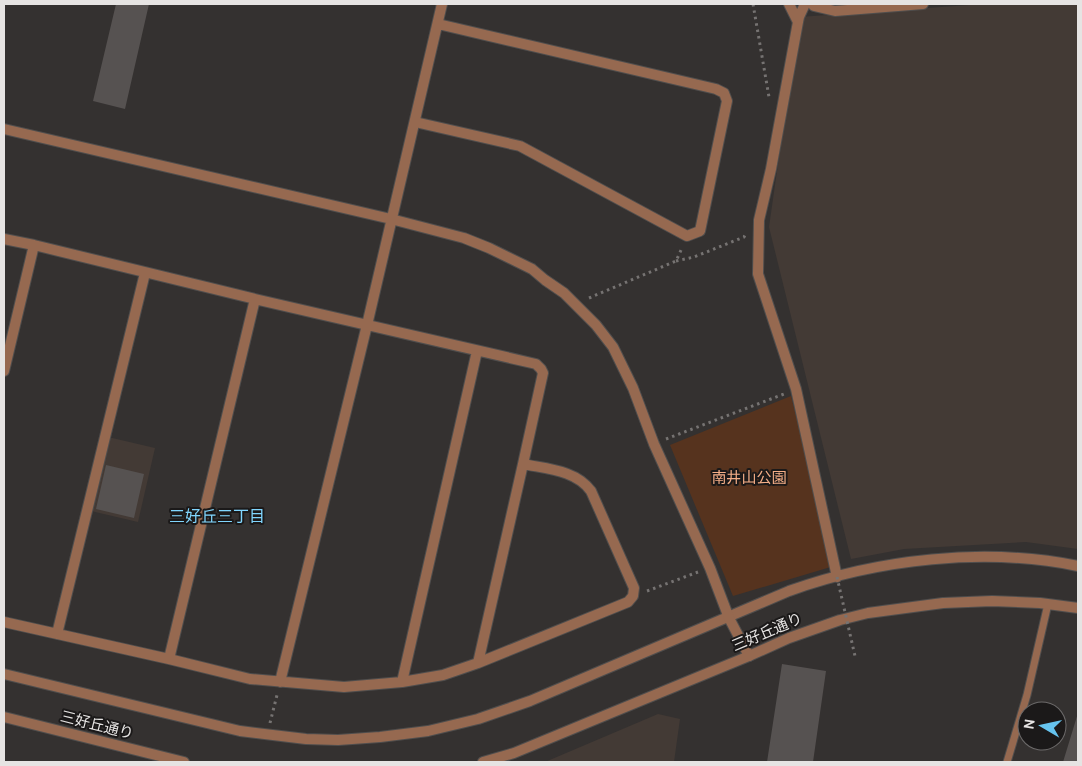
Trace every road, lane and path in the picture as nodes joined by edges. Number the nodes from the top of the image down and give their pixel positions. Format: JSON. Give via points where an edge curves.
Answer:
{"nodes":[{"id":1,"x":442,"y":4,"type":"edge"},
{"id":2,"x":753,"y":4,"type":"edge"},
{"id":3,"x":789,"y":4,"type":"edge"},
{"id":4,"x":804,"y":4,"type":"edge"},
{"id":5,"x":812,"y":4,"type":"edge"},
{"id":6,"x":915,"y":4,"type":"edge"},
{"id":7,"x":923,"y":4,"type":"edge"},
{"id":8,"x":798,"y":22,"type":"junction"},
{"id":9,"x":438,"y":24,"type":"junction"},
{"id":10,"x":770,"y":98,"type":"dead end"},
{"id":11,"x":415,"y":122,"type":"junction"},
{"id":12,"x":4,"y":129,"type":"edge"},
{"id":13,"x":391,"y":219,"type":"junction"},
{"id":14,"x":746,"y":228,"type":"dead end"},
{"id":15,"x":687,"y":236,"type":"junction"},
{"id":16,"x":4,"y":239,"type":"edge"},
{"id":17,"x":34,"y":245,"type":"junction"},
{"id":18,"x":676,"y":260,"type":"junction"},
{"id":19,"x":145,"y":273,"type":"junction"},
{"id":20,"x":255,"y":300,"type":"junction"},
{"id":21,"x":575,"y":304,"type":"junction"},
{"id":22,"x":367,"y":325,"type":"junction"},
{"id":23,"x":477,"y":351,"type":"junction"},
{"id":24,"x":4,"y":371,"type":"edge"},
{"id":25,"x":796,"y":389,"type":"junction"},
{"id":26,"x":654,"y":444,"type":"junction"},
{"id":27,"x":523,"y":464,"type":"junction"},
{"id":28,"x":1078,"y":566,"type":"edge"},
{"id":29,"x":710,"y":568,"type":"junction"},
{"id":30,"x":837,"y":577,"type":"junction"},
{"id":31,"x":633,"y":596,"type":"junction"},
{"id":32,"x":1048,"y":604,"type":"junction"},
{"id":33,"x":1078,"y":608,"type":"edge"},
{"id":34,"x":4,"y":622,"type":"edge"},
{"id":35,"x":57,"y":634,"type":"junction"},
{"id":36,"x":749,"y":656,"type":"junction"},
{"id":37,"x":855,"y":656,"type":"dead end"},
{"id":38,"x":169,"y":659,"type":"junction"},
{"id":39,"x":478,"y":663,"type":"junction"},
{"id":40,"x":4,"y":674,"type":"edge"},
{"id":41,"x":280,"y":682,"type":"junction"},
{"id":42,"x":402,"y":682,"type":"junction"},
{"id":43,"x":4,"y":717,"type":"edge"},
{"id":44,"x":267,"y":735,"type":"junction"},
{"id":45,"x":184,"y":762,"type":"edge"},
{"id":46,"x":483,"y":762,"type":"edge"},
{"id":47,"x":1007,"y":762,"type":"edge"}],
"edges":[{"from":1,"to":9,"type":"street"},
{"from":2,"to":10,"type":"path"},
{"from":3,"to":8,"type":"street"},
{"from":4,"to":8,"type":"street"},
{"from":5,"to":6,"type":"street","via":[[835,11]]},
{"from":6,"to":7,"type":"street"},
{"from":8,"to":25,"type":"street","via":[[759,220],[758,274]]},
{"from":9,"to":11,"type":"street"},
{"from":9,"to":15,"type":"street","via":[[724,93],[727,101],[700,230]]},
{"from":11,"to":13,"type":"street"},
{"from":11,"to":15,"type":"street","via":[[520,146]]},
{"from":12,"to":13,"type":"street"},
{"from":13,"to":21,"type":"street","via":[[464,238],[502,254],[532,269]]},
{"from":13,"to":22,"type":"street"},
{"from":14,"to":18,"type":"path","via":[[744,237],[694,257]]},
{"from":15,"to":18,"type":"path"},
{"from":16,"to":17,"type":"street"},
{"from":17,"to":19,"type":"street"},
{"from":17,"to":24,"type":"street"},
{"from":18,"to":21,"type":"path"},
{"from":19,"to":20,"type":"street"},
{"from":19,"to":35,"type":"street"},
{"from":20,"to":22,"type":"street"},
{"from":20,"to":38,"type":"street"},
{"from":21,"to":26,"type":"street","via":[[613,348],[633,388]]},
{"from":22,"to":23,"type":"street"},
{"from":22,"to":41,"type":"street"},
{"from":23,"to":27,"type":"street","via":[[536,364],[543,373]]},
{"from":23,"to":42,"type":"street"},
{"from":25,"to":26,"type":"path"},
{"from":25,"to":30,"type":"street"},
{"from":26,"to":29,"type":"street"},
{"from":27,"to":31,"type":"street","via":[[569,474],[591,490],[634,588]]},
{"from":27,"to":39,"type":"street"},
{"from":28,"to":30,"type":"street","via":[[1031,559],[952,559],[915,561]]},
{"from":29,"to":31,"type":"path"},
{"from":29,"to":36,"type":"street","via":[[729,618]]},
{"from":30,"to":37,"type":"path","bridge":true},
{"from":30,"to":44,"type":"street","via":[[789,591],[539,697],[478,719],[428,731],[371,738],[338,740]]},
{"from":31,"to":39,"type":"street","via":[[628,602]]},
{"from":32,"to":33,"type":"street","name":"三好丘通り"},
{"from":32,"to":36,"type":"street","name":"三好丘通り","via":[[943,603],[868,613],[814,628]]},
{"from":32,"to":47,"type":"lane","via":[[1028,695]]},
{"from":34,"to":35,"type":"street"},
{"from":35,"to":38,"type":"street"},
{"from":36,"to":46,"type":"street","name":"三好丘通り","via":[[514,753]]},
{"from":38,"to":41,"type":"street","via":[[250,679]]},
{"from":39,"to":42,"type":"street","via":[[443,675]]},
{"from":40,"to":44,"type":"street"},
{"from":41,"to":42,"type":"street","via":[[344,687]]},
{"from":41,"to":44,"type":"path"},
{"from":43,"to":45,"type":"street","name":"三好丘通り"}]}
